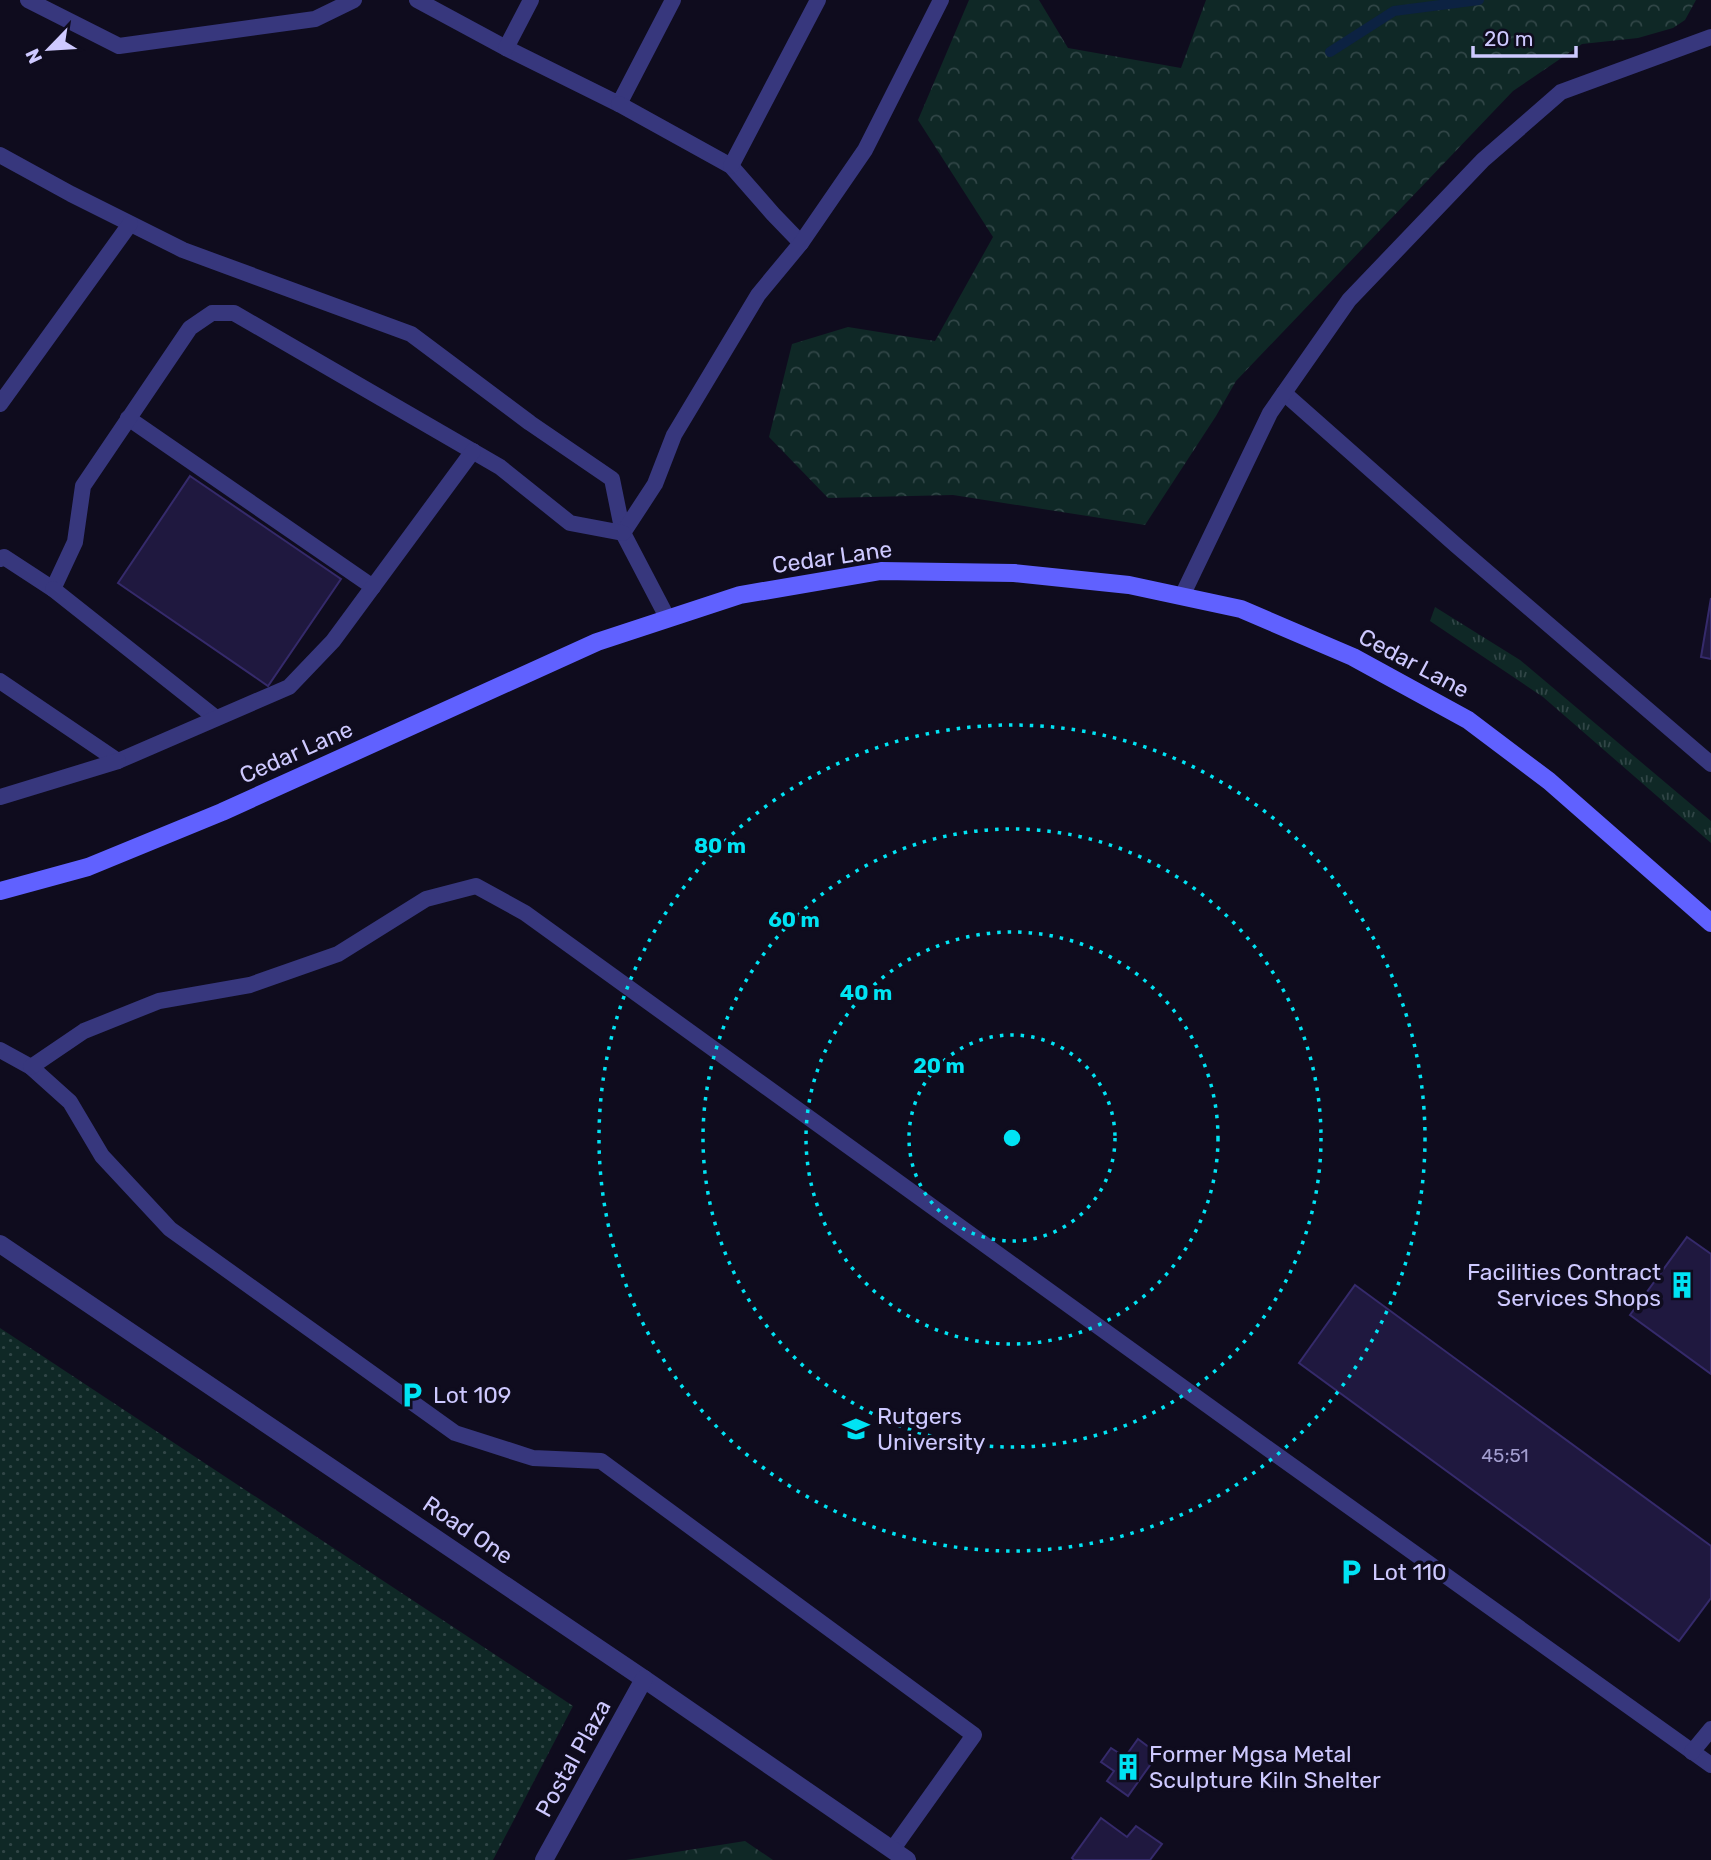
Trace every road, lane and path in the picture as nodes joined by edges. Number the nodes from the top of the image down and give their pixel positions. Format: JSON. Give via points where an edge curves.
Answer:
{"nodes":[{"id":1,"x":28,"y":0,"type":"edge"},
{"id":2,"x":355,"y":0,"type":"edge"},
{"id":3,"x":417,"y":0,"type":"edge"},
{"id":4,"x":531,"y":0,"type":"edge"},
{"id":5,"x":673,"y":0,"type":"edge"},
{"id":6,"x":818,"y":0,"type":"edge"},
{"id":7,"x":941,"y":0,"type":"edge"},
{"id":8,"x":1711,"y":37,"type":"edge"},
{"id":9,"x":506,"y":48,"type":"junction"},
{"id":10,"x":619,"y":104,"type":"junction"},
{"id":11,"x":0,"y":155,"type":"edge"},
{"id":12,"x":731,"y":166,"type":"junction"},
{"id":13,"x":130,"y":223,"type":"junction"},
{"id":14,"x":801,"y":243,"type":"junction"},
{"id":15,"x":1284,"y":393,"type":"junction"},
{"id":16,"x":0,"y":404,"type":"edge"},
{"id":17,"x":128,"y":418,"type":"junction"},
{"id":18,"x":473,"y":451,"type":"junction"},
{"id":19,"x":623,"y":533,"type":"junction"},
{"id":20,"x":0,"y":559,"type":"edge"},
{"id":21,"x":373,"y":587,"type":"junction"},
{"id":22,"x":53,"y":589,"type":"junction"},
{"id":23,"x":1182,"y":596,"type":"junction"},
{"id":24,"x":668,"y":619,"type":"junction"},
{"id":25,"x":0,"y":681,"type":"edge"},
{"id":26,"x":216,"y":718,"type":"junction"},
{"id":27,"x":118,"y":761,"type":"junction"},
{"id":28,"x":1711,"y":764,"type":"edge"},
{"id":29,"x":0,"y":797,"type":"edge"},
{"id":30,"x":0,"y":891,"type":"edge"},
{"id":31,"x":1711,"y":923,"type":"edge"},
{"id":32,"x":0,"y":1050,"type":"edge"},
{"id":33,"x":31,"y":1067,"type":"junction"},
{"id":34,"x":0,"y":1244,"type":"edge"},
{"id":35,"x":644,"y":1679,"type":"junction"},
{"id":36,"x":1711,"y":1729,"type":"edge"},
{"id":37,"x":1692,"y":1752,"type":"junction"},
{"id":38,"x":1711,"y":1765,"type":"edge"},
{"id":39,"x":892,"y":1850,"type":"junction"},
{"id":40,"x":544,"y":1860,"type":"edge"},
{"id":41,"x":908,"y":1860,"type":"edge"}],
"edges":[{"from":1,"to":2,"type":"lane","via":[[119,46],[315,19]]},
{"from":3,"to":9,"type":"lane"},
{"from":4,"to":9,"type":"lane"},
{"from":5,"to":10,"type":"lane"},
{"from":6,"to":12,"type":"lane"},
{"from":7,"to":14,"type":"lane","via":[[865,150]]},
{"from":8,"to":15,"type":"lane","via":[[1562,92],[1483,160],[1349,300]]},
{"from":9,"to":10,"type":"lane"},
{"from":10,"to":12,"type":"lane"},
{"from":11,"to":13,"type":"lane"},
{"from":12,"to":14,"type":"lane"},
{"from":13,"to":16,"type":"lane"},
{"from":13,"to":19,"type":"lane","via":[[183,250],[411,334],[612,479]]},
{"from":14,"to":19,"type":"lane","via":[[758,295],[674,435],[655,484]]},
{"from":15,"to":23,"type":"lane","via":[[1270,413]]},
{"from":15,"to":28,"type":"lane"},
{"from":17,"to":18,"type":"lane","via":[[190,328],[212,313],[234,313]]},
{"from":17,"to":21,"type":"lane"},
{"from":17,"to":22,"type":"lane","via":[[83,486],[75,542]]},
{"from":18,"to":19,"type":"lane","via":[[570,523]]},
{"from":18,"to":21,"type":"lane"},
{"from":19,"to":24,"type":"lane"},
{"from":20,"to":22,"type":"lane","via":[[4,557]]},
{"from":21,"to":26,"type":"lane","via":[[333,641],[289,687]]},
{"from":22,"to":26,"type":"lane"},
{"from":23,"to":24,"type":"street","name":"Cedar Lane","via":[[1129,585],[1014,573],[881,571],[740,595]]},
{"from":23,"to":31,"type":"street","name":"Cedar Lane","via":[[1241,609],[1340,651],[1468,720],[1549,781]]},
{"from":24,"to":30,"type":"street","name":"Cedar Lane","via":[[597,642],[246,802],[125,852]]},
{"from":25,"to":27,"type":"lane"},
{"from":26,"to":27,"type":"lane"},
{"from":27,"to":29,"type":"lane"},
{"from":32,"to":33,"type":"lane"},
{"from":33,"to":37,"type":"lane","via":[[83,1031],[159,1001],[250,985],[338,954],[426,899],[476,886],[525,913]]},
{"from":33,"to":39,"type":"lane","via":[[70,1102],[102,1156],[170,1229],[455,1433],[533,1458],[601,1461],[974,1735]]},
{"from":34,"to":35,"type":"street","name":"Road One"},
{"from":35,"to":39,"type":"street","name":"Road One"},
{"from":35,"to":40,"type":"street","name":"Postal Plaza"},
{"from":36,"to":37,"type":"lane"},
{"from":37,"to":38,"type":"lane"},
{"from":39,"to":41,"type":"street","name":"Road One"}]}
